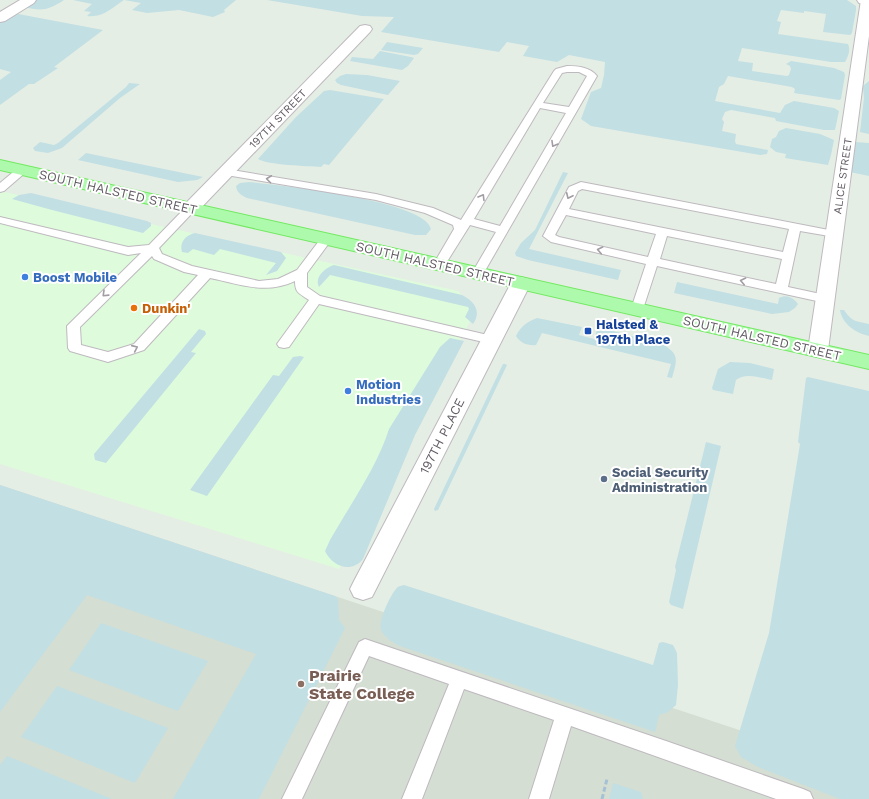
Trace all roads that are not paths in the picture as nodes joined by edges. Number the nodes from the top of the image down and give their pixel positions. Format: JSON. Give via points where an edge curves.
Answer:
{"nodes":[{"id":1,"x":29,"y":0,"type":"edge"},
{"id":2,"x":867,"y":1,"type":"edge"},
{"id":3,"x":0,"y":18,"type":"edge"},
{"id":4,"x":365,"y":29,"type":"dead end"},
{"id":5,"x":537,"y":106,"type":"junction"},
{"id":6,"x":573,"y":110,"type":"junction"},
{"id":7,"x":0,"y":165,"type":"edge"},
{"id":8,"x":22,"y":170,"type":"junction"},
{"id":9,"x":226,"y":172,"type":"junction"},
{"id":10,"x":0,"y":189,"type":"edge"},
{"id":11,"x":191,"y":208,"type":"junction"},
{"id":12,"x":562,"y":211,"type":"junction"},
{"id":13,"x":0,"y":220,"type":"edge"},
{"id":14,"x":463,"y":225,"type":"junction"},
{"id":15,"x":795,"y":227,"type":"junction"},
{"id":16,"x":504,"y":230,"type":"junction"},
{"id":17,"x":663,"y":231,"type":"junction"},
{"id":18,"x":835,"y":234,"type":"junction"},
{"id":19,"x":326,"y":239,"type":"junction"},
{"id":20,"x":153,"y":248,"type":"junction"},
{"id":21,"x":788,"y":257,"type":"junction"},
{"id":22,"x":654,"y":261,"type":"junction"},
{"id":23,"x":439,"y":265,"type":"junction"},
{"id":24,"x":207,"y":273,"type":"junction"},
{"id":25,"x":301,"y":273,"type":"junction"},
{"id":26,"x":478,"y":274,"type":"junction"},
{"id":27,"x":521,"y":283,"type":"junction"},
{"id":28,"x":781,"y":289,"type":"junction"},
{"id":29,"x":316,"y":299,"type":"junction"},
{"id":30,"x":826,"y":299,"type":"junction"},
{"id":31,"x":636,"y":309,"type":"junction"},
{"id":32,"x":492,"y":340,"type":"junction"},
{"id":33,"x":284,"y":344,"type":"dead end"},
{"id":34,"x":818,"y":350,"type":"junction"},
{"id":35,"x":869,"y":362,"type":"edge"},
{"id":36,"x":363,"y":589,"type":"dead end"},
{"id":37,"x":459,"y":680,"type":"junction"},
{"id":38,"x":565,"y":715,"type":"junction"},
{"id":39,"x":292,"y":799,"type":"edge"},
{"id":40,"x":412,"y":799,"type":"edge"},
{"id":41,"x":539,"y":799,"type":"edge"},
{"id":42,"x":803,"y":799,"type":"edge"}],
"edges":[{"from":1,"to":3,"type":"street"},
{"from":2,"to":18,"type":"street","name":"ALICE STREET"},
{"from":4,"to":9,"type":"street","name":"197TH STREET"},
{"from":5,"to":6,"type":"lane"},
{"from":5,"to":6,"type":"lane","via":[[559,71],[569,68],[588,72],[592,76]]},
{"from":14,"to":5,"type":"lane","one_way":true},
{"from":6,"to":16,"type":"lane","one_way":true},
{"from":7,"to":8,"type":"main road","name":"SOUTH HALSTED STREET"},
{"from":8,"to":10,"type":"lane"},
{"from":8,"to":11,"type":"main road","name":"SOUTH HALSTED STREET"},
{"from":9,"to":11,"type":"street","name":"197TH STREET"},
{"from":14,"to":9,"type":"lane","one_way":true,"via":[[443,214],[385,199]]},
{"from":11,"to":19,"type":"main road","name":"SOUTH HALSTED STREET"},
{"from":11,"to":20,"type":"lane"},
{"from":15,"to":12,"type":"lane","one_way":true,"via":[[581,185],[573,189]]},
{"from":12,"to":17,"type":"lane"},
{"from":22,"to":12,"type":"lane","one_way":true,"via":[[555,240],[549,236]]},
{"from":13,"to":20,"type":"lane","via":[[128,251]]},
{"from":14,"to":16,"type":"lane"},
{"from":14,"to":23,"type":"lane"},
{"from":15,"to":18,"type":"lane"},
{"from":15,"to":21,"type":"lane"},
{"from":16,"to":26,"type":"lane"},
{"from":17,"to":21,"type":"lane"},
{"from":17,"to":22,"type":"lane"},
{"from":18,"to":30,"type":"street","name":"ALICE STREET"},
{"from":19,"to":23,"type":"main road","name":"SOUTH HALSTED STREET"},
{"from":19,"to":25,"type":"lane"},
{"from":20,"to":24,"type":"lane","via":[[158,256],[188,269]]},
{"from":20,"to":24,"type":"lane","one_way":true,"via":[[73,326],[75,348],[108,357],[139,347]]},
{"from":21,"to":28,"type":"lane"},
{"from":28,"to":22,"type":"lane","one_way":true},
{"from":22,"to":31,"type":"lane"},
{"from":23,"to":26,"type":"main road","name":"SOUTH HALSTED STREET"},
{"from":24,"to":25,"type":"lane","via":[[259,285],[280,283]]},
{"from":25,"to":29,"type":"lane","via":[[301,289]]},
{"from":26,"to":27,"type":"main road","name":"SOUTH HALSTED STREET"},
{"from":27,"to":31,"type":"main road","name":"SOUTH HALSTED STREET"},
{"from":27,"to":32,"type":"street","name":"197TH PLACE"},
{"from":28,"to":30,"type":"lane"},
{"from":29,"to":32,"type":"lane"},
{"from":29,"to":33,"type":"lane"},
{"from":30,"to":34,"type":"street","name":"ALICE STREET"},
{"from":31,"to":34,"type":"main road","name":"SOUTH HALSTED STREET"},
{"from":32,"to":36,"type":"street","name":"197TH PLACE"},
{"from":34,"to":35,"type":"main road","name":"SOUTH HALSTED STREET"},
{"from":37,"to":38,"type":"lane"},
{"from":37,"to":39,"type":"lane","via":[[365,647]]},
{"from":37,"to":40,"type":"lane"},
{"from":38,"to":41,"type":"lane"},
{"from":38,"to":42,"type":"lane"}]}
